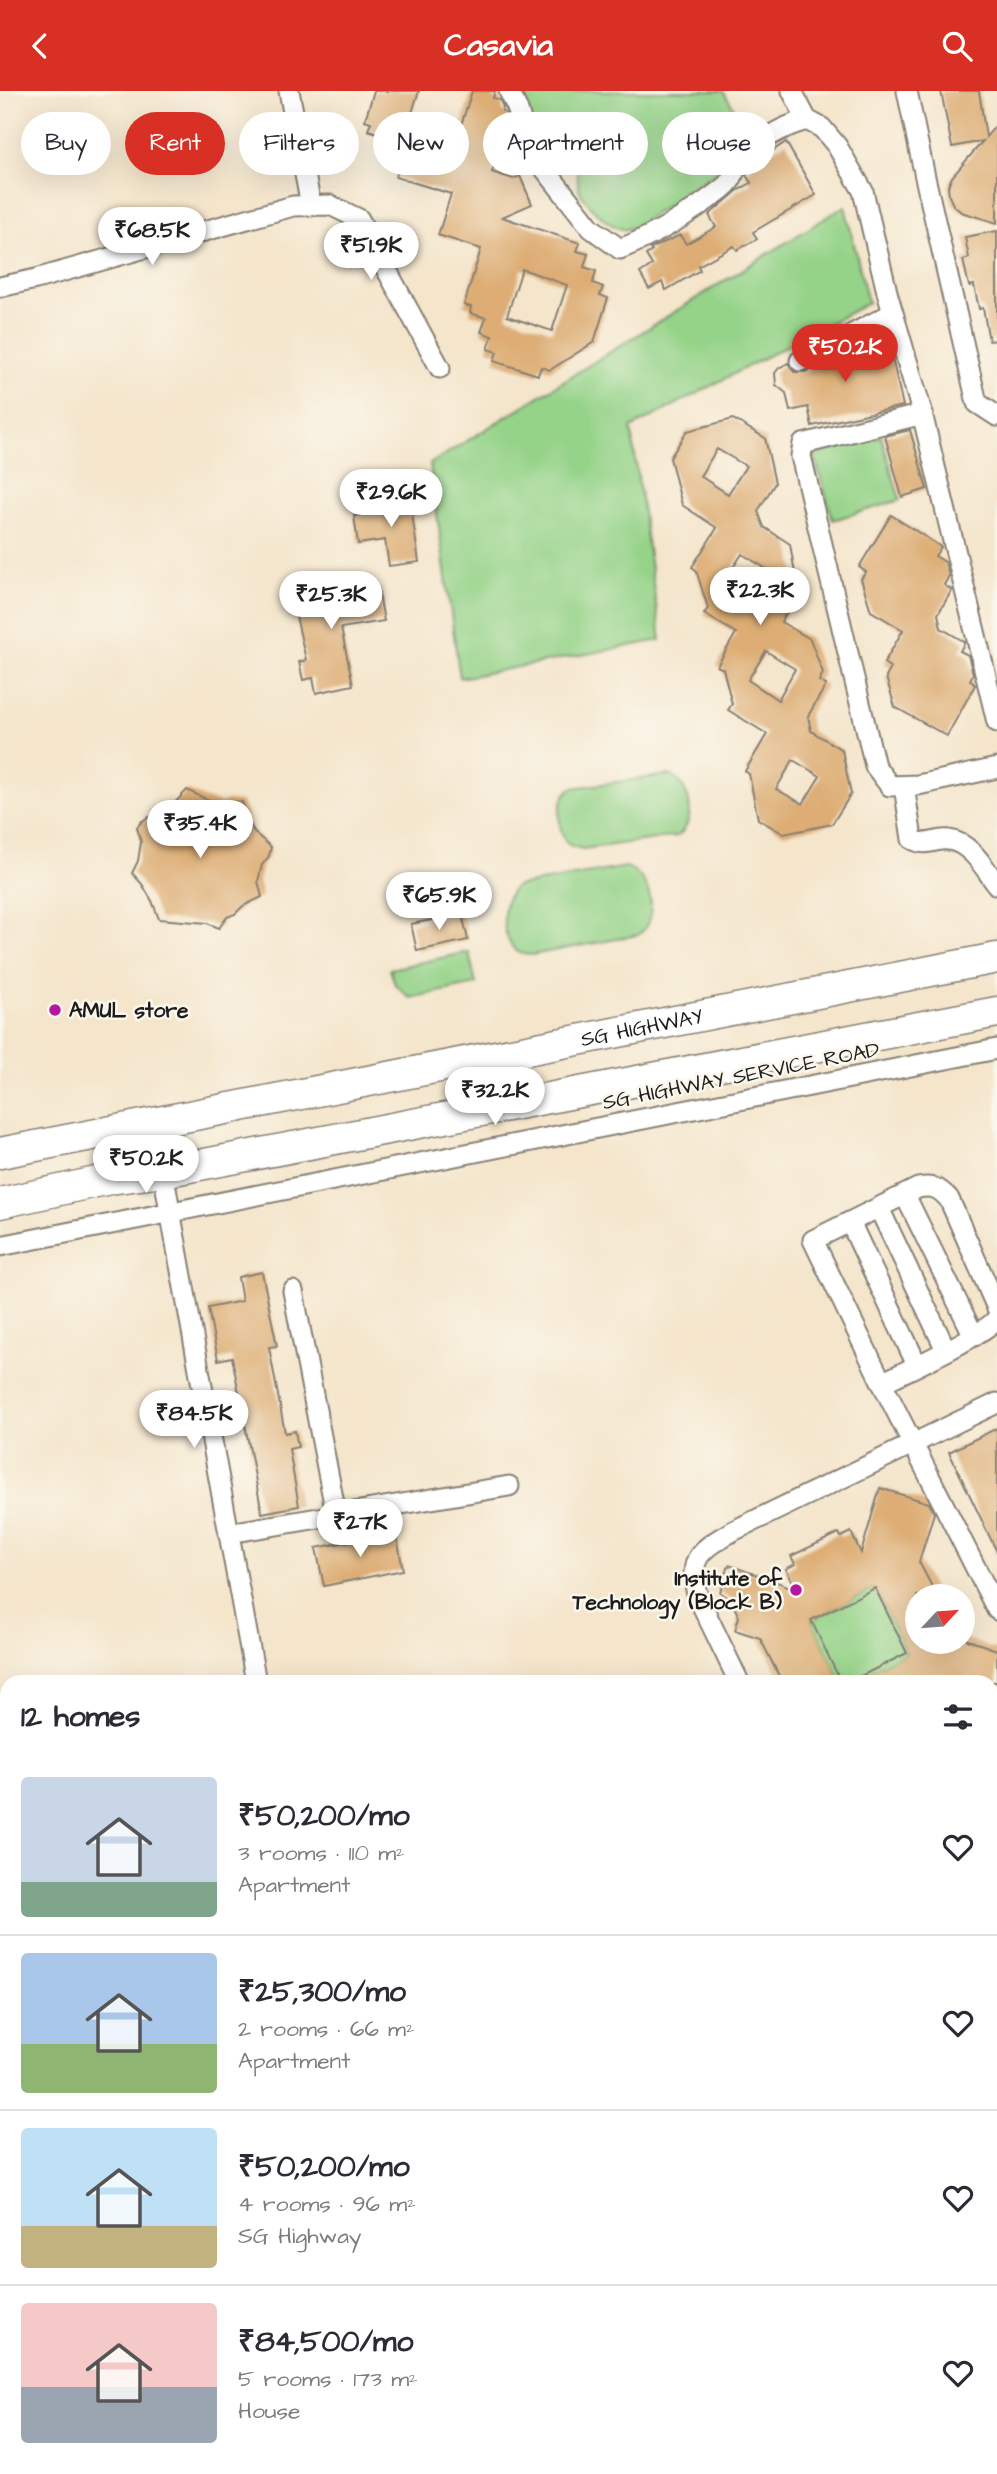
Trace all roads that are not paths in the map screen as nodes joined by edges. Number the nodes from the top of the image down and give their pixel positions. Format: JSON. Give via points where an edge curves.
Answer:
{"nodes":[{"id":1,"x":289,"y":91,"type":"edge"},
{"id":2,"x":509,"y":91,"type":"edge"},
{"id":3,"x":792,"y":91,"type":"edge"},
{"id":4,"x":907,"y":91,"type":"edge"},
{"id":5,"x":807,"y":120,"type":"junction"},
{"id":6,"x":311,"y":206,"type":"junction"},
{"id":7,"x":0,"y":287,"type":"edge"},
{"id":8,"x":893,"y":313,"type":"junction"},
{"id":9,"x":800,"y":361,"type":"dead end"},
{"id":10,"x":440,"y":368,"type":"dead end"},
{"id":11,"x":922,"y":414,"type":"junction"},
{"id":12,"x":997,"y":417,"type":"edge"},
{"id":13,"x":997,"y":722,"type":"edge"},
{"id":14,"x":997,"y":768,"type":"edge"},
{"id":15,"x":904,"y":786,"type":"junction"},
{"id":16,"x":997,"y":885,"type":"edge"},
{"id":17,"x":997,"y":958,"type":"edge"},
{"id":18,"x":997,"y":1012,"type":"edge"},
{"id":19,"x":997,"y":1049,"type":"edge"},
{"id":20,"x":0,"y":1153,"type":"edge"},
{"id":21,"x":163,"y":1172,"type":"junction"},
{"id":22,"x":905,"y":1195,"type":"junction"},
{"id":23,"x":0,"y":1203,"type":"edge"},
{"id":24,"x":879,"y":1208,"type":"junction"},
{"id":25,"x":170,"y":1212,"type":"junction"},
{"id":26,"x":850,"y":1221,"type":"junction"},
{"id":27,"x":0,"y":1245,"type":"edge"},
{"id":28,"x":293,"y":1291,"type":"dead end"},
{"id":29,"x":997,"y":1308,"type":"edge"},
{"id":30,"x":997,"y":1318,"type":"edge"},
{"id":31,"x":974,"y":1336,"type":"junction"},
{"id":32,"x":946,"y":1350,"type":"junction"},
{"id":33,"x":918,"y":1365,"type":"junction"},
{"id":34,"x":881,"y":1383,"type":"junction"},
{"id":35,"x":997,"y":1403,"type":"edge"},
{"id":36,"x":912,"y":1444,"type":"junction"},
{"id":37,"x":509,"y":1486,"type":"dead end"},
{"id":38,"x":336,"y":1514,"type":"junction"},
{"id":39,"x":229,"y":1533,"type":"junction"},
{"id":40,"x":997,"y":1610,"type":"edge"},
{"id":41,"x":255,"y":1675,"type":"edge"},
{"id":42,"x":736,"y":1675,"type":"edge"}],
"edges":[{"from":1,"to":6,"type":"street"},
{"from":2,"to":5,"type":"street","via":[[532,153],[591,228],[620,249],[648,239],[723,188],[739,163],[762,141],[787,125]]},
{"from":3,"to":5,"type":"street"},
{"from":4,"to":12,"type":"street","via":[[977,403]]},
{"from":5,"to":8,"type":"street","via":[[822,128],[837,146],[863,191]]},
{"from":6,"to":7,"type":"street","via":[[293,206]]},
{"from":6,"to":10,"type":"street","via":[[330,205],[359,219]]},
{"from":8,"to":9,"type":"street"},
{"from":8,"to":11,"type":"street"},
{"from":11,"to":13,"type":"street"},
{"from":11,"to":15,"type":"street","via":[[803,444],[801,456],[875,766],[890,786]]},
{"from":14,"to":15,"type":"street"},
{"from":15,"to":16,"type":"street","via":[[912,839],[921,844],[948,840],[960,844]]},
{"from":17,"to":20,"type":"highway","name":"SG HIGHWAY"},
{"from":18,"to":21,"type":"highway"},
{"from":19,"to":25,"type":"street","name":"SG HIGHWAY SERVICE ROAD"},
{"from":21,"to":23,"type":"highway"},
{"from":21,"to":25,"type":"street"},
{"from":22,"to":24,"type":"street"},
{"from":22,"to":29,"type":"street","via":[[930,1186],[949,1199]]},
{"from":22,"to":31,"type":"street"},
{"from":24,"to":26,"type":"street"},
{"from":24,"to":32,"type":"street"},
{"from":25,"to":27,"type":"street","name":"SG HIGHWAY SERVICE ROAD"},
{"from":25,"to":39,"type":"street"},
{"from":26,"to":33,"type":"street"},
{"from":26,"to":34,"type":"street","via":[[813,1240]]},
{"from":28,"to":38,"type":"street"},
{"from":30,"to":31,"type":"street"},
{"from":31,"to":32,"type":"street"},
{"from":32,"to":33,"type":"street"},
{"from":33,"to":34,"type":"street"},
{"from":34,"to":36,"type":"street"},
{"from":35,"to":36,"type":"street"},
{"from":36,"to":40,"type":"street"},
{"from":36,"to":42,"type":"street","via":[[733,1531],[694,1563],[698,1597]]},
{"from":37,"to":38,"type":"street"},
{"from":38,"to":39,"type":"street"},
{"from":39,"to":41,"type":"street"}]}
